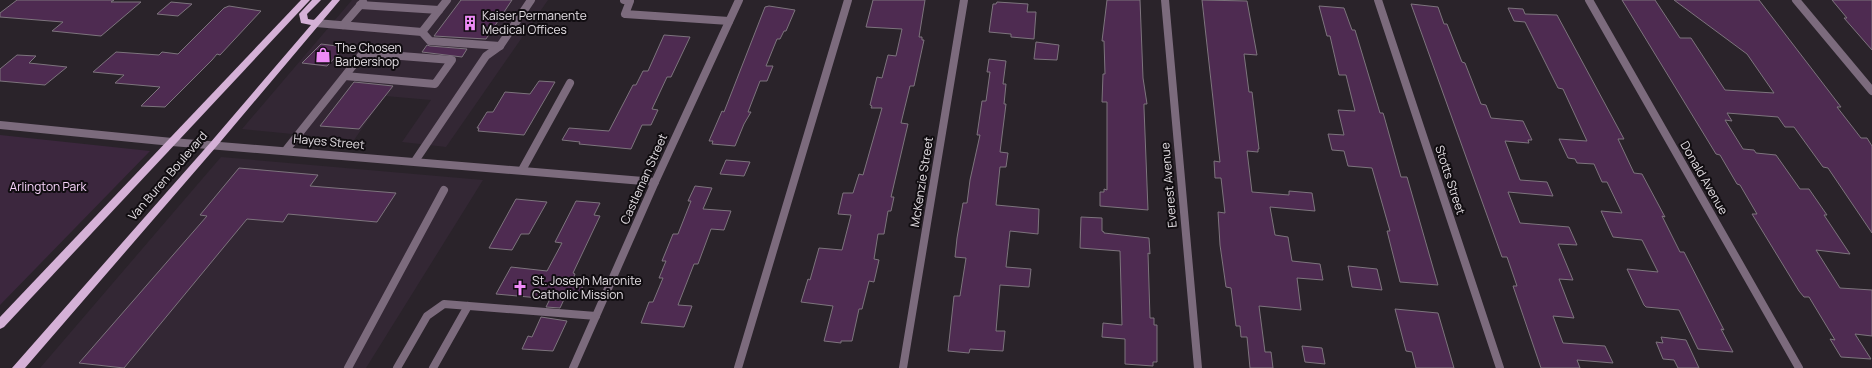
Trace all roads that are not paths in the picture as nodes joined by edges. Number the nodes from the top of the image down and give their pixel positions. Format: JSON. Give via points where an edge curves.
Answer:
{"nodes":[{"id":1,"x":306,"y":0,"type":"edge"},
{"id":2,"x":317,"y":0,"type":"edge"},
{"id":3,"x":336,"y":0,"type":"edge"},
{"id":4,"x":447,"y":0,"type":"edge"},
{"id":5,"x":531,"y":0,"type":"edge"},
{"id":6,"x":624,"y":0,"type":"edge"},
{"id":7,"x":739,"y":0,"type":"edge"},
{"id":8,"x":848,"y":0,"type":"edge"},
{"id":9,"x":964,"y":0,"type":"edge"},
{"id":10,"x":1165,"y":0,"type":"edge"},
{"id":11,"x":1378,"y":0,"type":"edge"},
{"id":12,"x":1589,"y":0,"type":"edge"},
{"id":13,"x":1796,"y":0,"type":"edge"},
{"id":14,"x":362,"y":3,"type":"edge"},
{"id":15,"x":439,"y":10,"type":"junction"},
{"id":16,"x":729,"y":21,"type":"junction"},
{"id":17,"x":316,"y":23,"type":"junction"},
{"id":18,"x":343,"y":25,"type":"junction"},
{"id":19,"x":422,"y":32,"type":"junction"},
{"id":20,"x":500,"y":46,"type":"junction"},
{"id":21,"x":345,"y":76,"type":"junction"},
{"id":22,"x":570,"y":83,"type":"dead end"},
{"id":23,"x":1872,"y":91,"type":"edge"},
{"id":24,"x":0,"y":126,"type":"edge"},
{"id":25,"x":172,"y":142,"type":"junction"},
{"id":26,"x":213,"y":145,"type":"junction"},
{"id":27,"x":286,"y":150,"type":"junction"},
{"id":28,"x":415,"y":161,"type":"junction"},
{"id":29,"x":522,"y":170,"type":"junction"},
{"id":30,"x":655,"y":182,"type":"junction"},
{"id":31,"x":444,"y":190,"type":"dead end"},
{"id":32,"x":468,"y":306,"type":"junction"},
{"id":33,"x":596,"y":316,"type":"junction"},
{"id":34,"x":0,"y":324,"type":"edge"},
{"id":35,"x":18,"y":368,"type":"edge"},
{"id":36,"x":348,"y":368,"type":"edge"},
{"id":37,"x":397,"y":368,"type":"edge"},
{"id":38,"x":433,"y":368,"type":"edge"},
{"id":39,"x":573,"y":368,"type":"edge"},
{"id":40,"x":738,"y":368,"type":"edge"},
{"id":41,"x":903,"y":368,"type":"edge"},
{"id":42,"x":1198,"y":368,"type":"edge"},
{"id":43,"x":1500,"y":368,"type":"edge"},
{"id":44,"x":1799,"y":368,"type":"edge"}],
"edges":[{"from":1,"to":25,"type":"main road","name":"Van Buren Boulevard"},
{"from":2,"to":17,"type":"main road","via":[[303,14],[304,21]]},
{"from":3,"to":17,"type":"main road","name":"Van Buren Boulevard"},
{"from":4,"to":15,"type":"street"},
{"from":5,"to":20,"type":"street"},
{"from":6,"to":16,"type":"street","via":[[630,1],[625,14]]},
{"from":7,"to":16,"type":"street","name":"Castleman Street"},
{"from":8,"to":40,"type":"street"},
{"from":9,"to":41,"type":"street","name":"McKenzie Street"},
{"from":10,"to":42,"type":"street","name":"Everest Avenue"},
{"from":11,"to":43,"type":"street","name":"Stotts Street"},
{"from":12,"to":44,"type":"street","name":"Donald Avenue"},
{"from":13,"to":23,"type":"street"},
{"from":14,"to":15,"type":"street"},
{"from":14,"to":18,"type":"street"},
{"from":15,"to":19,"type":"street"},
{"from":16,"to":30,"type":"street","name":"Castleman Street"},
{"from":17,"to":18,"type":"street"},
{"from":17,"to":26,"type":"main road","name":"Van Buren Boulevard"},
{"from":18,"to":19,"type":"street"},
{"from":19,"to":20,"type":"street","via":[[430,41]]},
{"from":20,"to":28,"type":"street","via":[[486,56]]},
{"from":21,"to":21,"type":"street","via":[[364,53],[452,60],[435,84]]},
{"from":21,"to":27,"type":"street"},
{"from":22,"to":29,"type":"street"},
{"from":24,"to":25,"type":"street","name":"Hayes Street"},
{"from":25,"to":26,"type":"street","name":"Hayes Street"},
{"from":25,"to":34,"type":"main road","name":"Van Buren Boulevard"},
{"from":26,"to":27,"type":"street","name":"Hayes Street"},
{"from":26,"to":35,"type":"main road","name":"Van Buren Boulevard"},
{"from":27,"to":28,"type":"street","name":"Hayes Street"},
{"from":28,"to":29,"type":"street","name":"Hayes Street"},
{"from":29,"to":30,"type":"street","name":"Hayes Street"},
{"from":30,"to":33,"type":"street","name":"Castleman Street"},
{"from":31,"to":36,"type":"street"},
{"from":32,"to":33,"type":"street"},
{"from":32,"to":37,"type":"street","via":[[444,304],[427,316]]},
{"from":32,"to":38,"type":"street"},
{"from":33,"to":39,"type":"street","name":"Castleman Street"}]}
